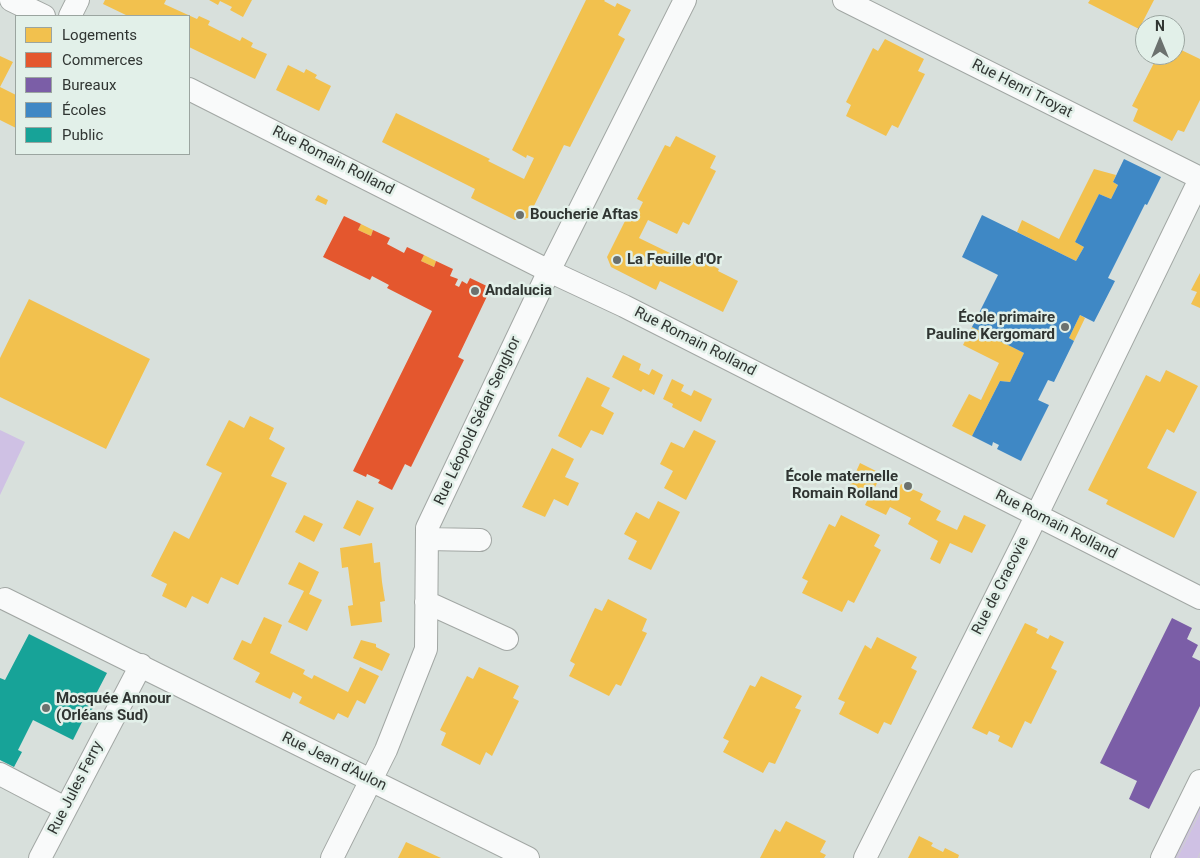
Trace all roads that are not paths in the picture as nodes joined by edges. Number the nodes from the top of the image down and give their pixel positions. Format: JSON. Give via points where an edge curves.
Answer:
{"nodes":[{"id":1,"x":11,"y":0,"type":"edge"},
{"id":2,"x":78,"y":0,"type":"edge"},
{"id":3,"x":685,"y":0,"type":"edge"},
{"id":4,"x":844,"y":0,"type":"edge"},
{"id":5,"x":42,"y":15,"type":"edge"},
{"id":6,"x":70,"y":15,"type":"edge"},
{"id":7,"x":190,"y":90,"type":"edge"},
{"id":8,"x":1200,"y":179,"type":"edge"},
{"id":9,"x":1193,"y":212,"type":"edge"},
{"id":10,"x":549,"y":271,"type":"junction"},
{"id":11,"x":1037,"y":515,"type":"junction"},
{"id":12,"x":427,"y":539,"type":"junction"},
{"id":13,"x":480,"y":540,"type":"dead end"},
{"id":14,"x":1200,"y":598,"type":"edge"},
{"id":15,"x":5,"y":599,"type":"dead end"},
{"id":16,"x":426,"y":602,"type":"junction"},
{"id":17,"x":507,"y":639,"type":"dead end"},
{"id":18,"x":141,"y":665,"type":"junction"},
{"id":19,"x":0,"y":774,"type":"edge"},
{"id":20,"x":370,"y":780,"type":"junction"},
{"id":21,"x":1200,"y":781,"type":"edge"},
{"id":22,"x":66,"y":808,"type":"junction"},
{"id":23,"x":40,"y":858,"type":"edge"},
{"id":24,"x":332,"y":858,"type":"edge"},
{"id":25,"x":528,"y":858,"type":"edge"},
{"id":26,"x":865,"y":858,"type":"edge"},
{"id":27,"x":1162,"y":858,"type":"edge"}],
"edges":[{"from":1,"to":5,"type":"street"},
{"from":2,"to":6,"type":"street"},
{"from":3,"to":10,"type":"street","name":"Rue Léopold Sédar Senghor"},
{"from":4,"to":8,"type":"street","name":"Rue Henri Troyat"},
{"from":7,"to":10,"type":"street","name":"Rue Romain Rolland"},
{"from":8,"to":9,"type":"street","name":"Rue de Cracovie"},
{"from":9,"to":11,"type":"street","name":"Rue de Cracovie"},
{"from":10,"to":11,"type":"street","name":"Rue Romain Rolland"},
{"from":10,"to":12,"type":"street","name":"Rue Léopold Sédar Senghor","via":[[427,528]]},
{"from":11,"to":14,"type":"street","name":"Rue Romain Rolland"},
{"from":11,"to":26,"type":"street","name":"Rue de Cracovie"},
{"from":12,"to":13,"type":"street"},
{"from":12,"to":16,"type":"street","name":"Rue Léopold Sédar Senghor"},
{"from":15,"to":18,"type":"street","name":"Rue Jean d'Aulon"},
{"from":16,"to":17,"type":"street"},
{"from":16,"to":20,"type":"street","name":"Rue Léopold Sédar Senghor","via":[[426,649],[386,750]]},
{"from":18,"to":20,"type":"street","name":"Rue Jean d'Aulon"},
{"from":18,"to":22,"type":"street","name":"Rue Jules Ferry"},
{"from":19,"to":22,"type":"street"},
{"from":20,"to":24,"type":"street","name":"Rue Léopold Sédar Senghor"},
{"from":20,"to":25,"type":"street","name":"Rue Jean d'Aulon"},
{"from":21,"to":27,"type":"street"},
{"from":22,"to":23,"type":"street","name":"Rue Jules Ferry"}]}
